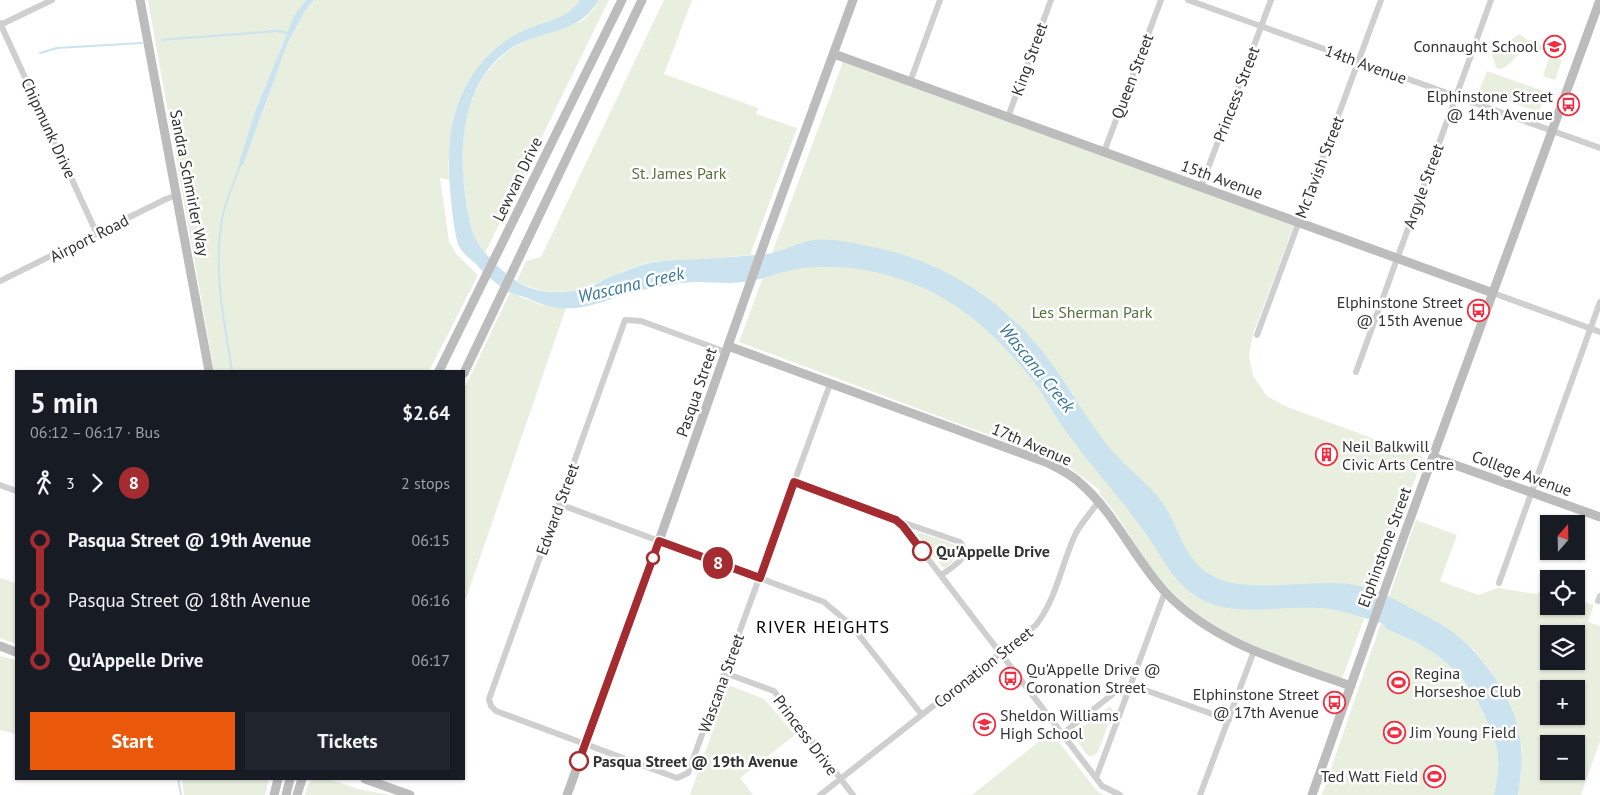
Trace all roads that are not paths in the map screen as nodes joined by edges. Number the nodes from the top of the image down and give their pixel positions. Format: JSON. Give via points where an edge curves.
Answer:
{"nodes":[{"id":1,"x":52,"y":0,"type":"edge"},
{"id":2,"x":140,"y":0,"type":"edge"},
{"id":3,"x":622,"y":0,"type":"edge"},
{"id":4,"x":642,"y":0,"type":"edge"},
{"id":5,"x":853,"y":0,"type":"edge"},
{"id":6,"x":940,"y":0,"type":"edge"},
{"id":7,"x":1051,"y":0,"type":"edge"},
{"id":8,"x":1161,"y":0,"type":"edge"},
{"id":9,"x":1188,"y":0,"type":"edge"},
{"id":10,"x":1271,"y":0,"type":"edge"},
{"id":11,"x":1381,"y":0,"type":"edge"},
{"id":12,"x":1491,"y":0,"type":"edge"},
{"id":13,"x":1600,"y":0,"type":"edge"},
{"id":14,"x":0,"y":24,"type":"edge"},
{"id":15,"x":1261,"y":26,"type":"junction"},
{"id":16,"x":834,"y":54,"type":"junction"},
{"id":17,"x":1359,"y":61,"type":"junction"},
{"id":18,"x":910,"y":82,"type":"junction"},
{"id":19,"x":1456,"y":96,"type":"junction"},
{"id":20,"x":1008,"y":117,"type":"junction"},
{"id":21,"x":1552,"y":130,"type":"junction"},
{"id":22,"x":1600,"y":148,"type":"edge"},
{"id":23,"x":1104,"y":152,"type":"junction"},
{"id":24,"x":1201,"y":187,"type":"junction"},
{"id":25,"x":178,"y":195,"type":"junction"},
{"id":26,"x":1298,"y":223,"type":"junction"},
{"id":27,"x":97,"y":234,"type":"junction"},
{"id":28,"x":1397,"y":258,"type":"junction"},
{"id":29,"x":0,"y":282,"type":"edge"},
{"id":30,"x":1493,"y":293,"type":"junction"},
{"id":31,"x":1600,"y":302,"type":"edge"},
{"id":32,"x":625,"y":320,"type":"joint"},
{"id":33,"x":1591,"y":329,"type":"junction"},
{"id":34,"x":1600,"y":332,"type":"edge"},
{"id":35,"x":1257,"y":334,"type":"dead end"},
{"id":36,"x":727,"y":349,"type":"junction"},
{"id":37,"x":209,"y":370,"type":"edge"},
{"id":38,"x":439,"y":370,"type":"edge"},
{"id":39,"x":465,"y":371,"type":"edge"},
{"id":40,"x":1356,"y":372,"type":"dead end"},
{"id":41,"x":830,"y":384,"type":"junction"},
{"id":42,"x":1434,"y":457,"type":"junction"},
{"id":43,"x":794,"y":482,"type":"junction"},
{"id":44,"x":0,"y":485,"type":"edge"},
{"id":45,"x":15,"y":491,"type":"edge"},
{"id":46,"x":1532,"y":492,"type":"junction"},
{"id":47,"x":1099,"y":501,"type":"junction"},
{"id":48,"x":559,"y":504,"type":"junction"},
{"id":49,"x":1600,"y":517,"type":"edge"},
{"id":50,"x":896,"y":520,"type":"junction"},
{"id":51,"x":659,"y":541,"type":"junction"},
{"id":52,"x":941,"y":576,"type":"junction"},
{"id":53,"x":760,"y":578,"type":"junction"},
{"id":54,"x":1499,"y":583,"type":"dead end"},
{"id":55,"x":1165,"y":592,"type":"junction"},
{"id":56,"x":0,"y":646,"type":"edge"},
{"id":57,"x":1254,"y":651,"type":"junction"},
{"id":58,"x":0,"y":652,"type":"edge"},
{"id":59,"x":15,"y":653,"type":"edge"},
{"id":60,"x":15,"y":653,"type":"edge"},
{"id":61,"x":1000,"y":654,"type":"junction"},
{"id":62,"x":725,"y":673,"type":"junction"},
{"id":63,"x":1131,"y":685,"type":"junction"},
{"id":64,"x":1350,"y":686,"type":"junction"},
{"id":65,"x":922,"y":715,"type":"junction"},
{"id":66,"x":1229,"y":720,"type":"junction"},
{"id":67,"x":1062,"y":734,"type":"junction"},
{"id":68,"x":585,"y":744,"type":"junction"},
{"id":69,"x":1096,"y":778,"type":"junction"},
{"id":70,"x":840,"y":779,"type":"junction"},
{"id":71,"x":278,"y":780,"type":"edge"},
{"id":72,"x":290,"y":780,"type":"edge"},
{"id":73,"x":302,"y":780,"type":"edge"},
{"id":74,"x":368,"y":780,"type":"edge"},
{"id":75,"x":274,"y":795,"type":"edge"},
{"id":76,"x":286,"y":795,"type":"edge"},
{"id":77,"x":298,"y":795,"type":"edge"},
{"id":78,"x":410,"y":795,"type":"edge"},
{"id":79,"x":567,"y":795,"type":"edge"},
{"id":80,"x":820,"y":795,"type":"edge"},
{"id":81,"x":853,"y":795,"type":"edge"},
{"id":82,"x":1120,"y":795,"type":"edge"},
{"id":83,"x":1200,"y":795,"type":"edge"},
{"id":84,"x":1312,"y":795,"type":"edge"}],
"edges":[{"from":1,"to":14,"type":"street"},
{"from":2,"to":25,"type":"street","name":"Sandra Schmirler Way"},
{"from":3,"to":38,"type":"street","name":"Lewvan Drive"},
{"from":4,"to":39,"type":"street"},
{"from":5,"to":16,"type":"street","name":"Pasqua Street"},
{"from":6,"to":18,"type":"street"},
{"from":7,"to":20,"type":"street","name":"King Street"},
{"from":8,"to":23,"type":"street","name":"Queen Street"},
{"from":9,"to":15,"type":"street","name":"14th Avenue"},
{"from":10,"to":15,"type":"street","name":"Princess Street"},
{"from":11,"to":17,"type":"street","name":"McTavish Street"},
{"from":12,"to":19,"type":"street","name":"Argyle Street"},
{"from":13,"to":21,"type":"street","name":"Elphinstone Street"},
{"from":14,"to":27,"type":"street","name":"Chipmunk Drive"},
{"from":15,"to":17,"type":"street","name":"14th Avenue"},
{"from":15,"to":24,"type":"street","name":"Princess Street"},
{"from":16,"to":18,"type":"street","name":"15th Avenue"},
{"from":16,"to":36,"type":"street","name":"Pasqua Street"},
{"from":17,"to":19,"type":"street","name":"14th Avenue"},
{"from":17,"to":26,"type":"street","name":"McTavish Street"},
{"from":18,"to":20,"type":"street","name":"15th Avenue"},
{"from":19,"to":21,"type":"street","name":"14th Avenue"},
{"from":19,"to":28,"type":"street","name":"Argyle Street"},
{"from":20,"to":23,"type":"street","name":"15th Avenue"},
{"from":21,"to":22,"type":"street","name":"14th Avenue"},
{"from":21,"to":30,"type":"street","name":"Elphinstone Street"},
{"from":23,"to":24,"type":"street","name":"15th Avenue"},
{"from":24,"to":26,"type":"street","name":"15th Avenue"},
{"from":25,"to":27,"type":"street","name":"Airport Road","via":[[166,198]]},
{"from":25,"to":37,"type":"street","name":"Sandra Schmirler Way"},
{"from":26,"to":28,"type":"street","name":"15th Avenue"},
{"from":26,"to":35,"type":"street","name":"McTavish Street"},
{"from":27,"to":29,"type":"street","name":"Airport Road"},
{"from":28,"to":30,"type":"street","name":"15th Avenue"},
{"from":28,"to":40,"type":"street","name":"Argyle Street"},
{"from":30,"to":33,"type":"street","name":"15th Avenue"},
{"from":30,"to":42,"type":"street","name":"Elphinstone Street"},
{"from":31,"to":33,"type":"street"},
{"from":32,"to":36,"type":"street","name":"17th Avenue","via":[[641,321]]},
{"from":32,"to":48,"type":"street","name":"Edward Street"},
{"from":33,"to":34,"type":"street","name":"15th Avenue"},
{"from":33,"to":46,"type":"street"},
{"from":36,"to":41,"type":"street","name":"17th Avenue"},
{"from":36,"to":51,"type":"street","name":"Pasqua Street"},
{"from":41,"to":43,"type":"street","name":"Wascana Street"},
{"from":41,"to":47,"type":"street","name":"17th Avenue","via":[[1048,463],[1080,482]]},
{"from":42,"to":46,"type":"street","name":"College Avenue"},
{"from":42,"to":64,"type":"street","name":"Elphinstone Street"},
{"from":43,"to":50,"type":"street"},
{"from":43,"to":53,"type":"street","name":"Wascana Street"},
{"from":44,"to":45,"type":"street"},
{"from":46,"to":49,"type":"street","name":"College Avenue"},
{"from":46,"to":54,"type":"street"},
{"from":47,"to":55,"type":"street","name":"17th Avenue"},
{"from":47,"to":61,"type":"street","name":"Coronation Street","via":[[1076,532],[1044,615],[1036,626]]},
{"from":48,"to":51,"type":"street"},
{"from":48,"to":68,"type":"street","name":"Edward Street","via":[[489,699],[496,711]]},
{"from":50,"to":52,"type":"street"},
{"from":50,"to":52,"type":"street","via":[[960,542],[964,547],[962,560]]},
{"from":51,"to":53,"type":"street"},
{"from":51,"to":68,"type":"street","name":"Pasqua Street"},
{"from":52,"to":61,"type":"street"},
{"from":53,"to":62,"type":"street","name":"Wascana Street"},
{"from":53,"to":65,"type":"street","via":[[824,602],[851,625]]},
{"from":55,"to":57,"type":"street","name":"17th Avenue","via":[[1209,628]]},
{"from":55,"to":63,"type":"street"},
{"from":56,"to":59,"type":"street"},
{"from":57,"to":64,"type":"street","name":"17th Avenue"},
{"from":57,"to":66,"type":"street"},
{"from":58,"to":60,"type":"street"},
{"from":61,"to":65,"type":"street","name":"Coronation Street"},
{"from":61,"to":67,"type":"street"},
{"from":62,"to":68,"type":"street","name":"Wascana Street","via":[[688,773],[678,778]]},
{"from":62,"to":70,"type":"street","name":"Princess Drive","via":[[774,691]]},
{"from":63,"to":66,"type":"street"},
{"from":63,"to":67,"type":"street","via":[[1122,686]]},
{"from":63,"to":69,"type":"street"},
{"from":64,"to":84,"type":"street","name":"Elphinstone Street"},
{"from":65,"to":70,"type":"street","name":"Coronation Street"},
{"from":66,"to":83,"type":"street"},
{"from":67,"to":69,"type":"street"},
{"from":68,"to":79,"type":"street","name":"Pasqua Street"},
{"from":69,"to":82,"type":"street","via":[[1102,786]]},
{"from":70,"to":80,"type":"street","name":"Coronation Street"},
{"from":70,"to":81,"type":"street","name":"Princess Drive"},
{"from":71,"to":75,"type":"street"},
{"from":72,"to":76,"type":"street"},
{"from":73,"to":77,"type":"street"},
{"from":74,"to":78,"type":"street"}]}
